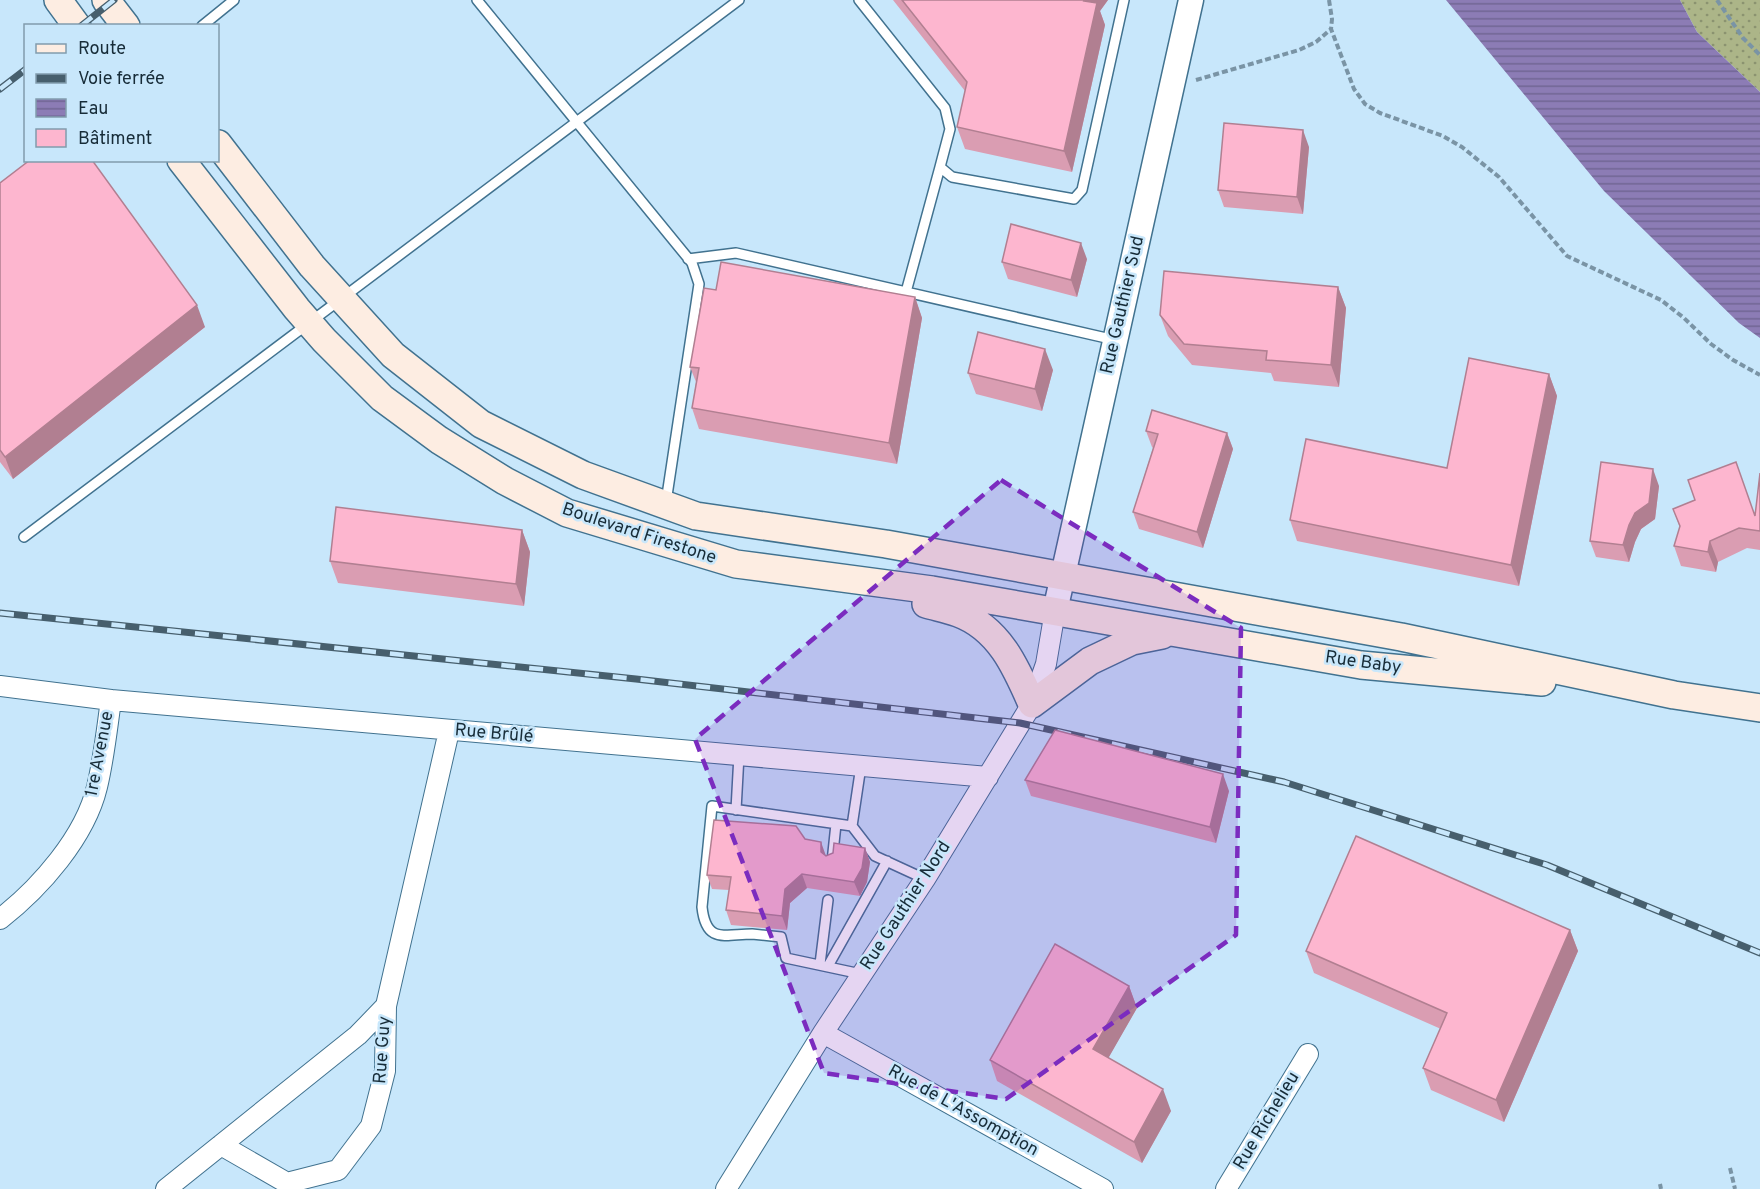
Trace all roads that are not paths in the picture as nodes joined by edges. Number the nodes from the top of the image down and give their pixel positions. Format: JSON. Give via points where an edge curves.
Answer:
{"nodes":[{"id":1,"x":58,"y":0,"type":"edge"},
{"id":2,"x":106,"y":0,"type":"edge"},
{"id":3,"x":234,"y":0,"type":"edge"},
{"id":4,"x":477,"y":0,"type":"edge"},
{"id":5,"x":740,"y":0,"type":"edge"},
{"id":6,"x":860,"y":0,"type":"edge"},
{"id":7,"x":1124,"y":0,"type":"edge"},
{"id":8,"x":1191,"y":0,"type":"edge"},
{"id":9,"x":76,"y":24,"type":"edge"},
{"id":10,"x":124,"y":24,"type":"edge"},
{"id":11,"x":204,"y":24,"type":"edge"},
{"id":12,"x":576,"y":122,"type":"junction"},
{"id":13,"x":219,"y":145,"type":"edge"},
{"id":14,"x":183,"y":162,"type":"edge"},
{"id":15,"x":940,"y":167,"type":"junction"},
{"id":16,"x":688,"y":259,"type":"junction"},
{"id":17,"x":906,"y":292,"type":"junction"},
{"id":18,"x":343,"y":298,"type":"junction"},
{"id":19,"x":310,"y":322,"type":"junction"},
{"id":20,"x":1115,"y":340,"type":"junction"},
{"id":21,"x":666,"y":505,"type":"junction"},
{"id":22,"x":24,"y":537,"type":"dead end"},
{"id":23,"x":821,"y":576,"type":"junction"},
{"id":24,"x":1063,"y":576,"type":"junction"},
{"id":25,"x":1055,"y":611,"type":"junction"},
{"id":26,"x":1173,"y":632,"type":"junction"},
{"id":27,"x":0,"y":686,"type":"edge"},
{"id":28,"x":1674,"y":695,"type":"junction"},
{"id":29,"x":111,"y":700,"type":"junction"},
{"id":30,"x":1032,"y":704,"type":"junction"},
{"id":31,"x":1760,"y":708,"type":"edge"},
{"id":32,"x":449,"y":730,"type":"junction"},
{"id":33,"x":740,"y":755,"type":"junction"},
{"id":34,"x":861,"y":766,"type":"junction"},
{"id":35,"x":988,"y":777,"type":"junction"},
{"id":36,"x":736,"y":810,"type":"junction"},
{"id":37,"x":836,"y":824,"type":"junction"},
{"id":38,"x":852,"y":826,"type":"junction"},
{"id":39,"x":887,"y":861,"type":"junction"},
{"id":40,"x":832,"y":864,"type":"edge"},
{"id":41,"x":925,"y":879,"type":"junction"},
{"id":42,"x":828,"y":900,"type":"dead end"},
{"id":43,"x":0,"y":919,"type":"edge"},
{"id":44,"x":824,"y":965,"type":"junction"},
{"id":45,"x":861,"y":974,"type":"junction"},
{"id":46,"x":386,"y":1006,"type":"junction"},
{"id":47,"x":823,"y":1033,"type":"junction"},
{"id":48,"x":1308,"y":1054,"type":"dead end"},
{"id":49,"x":221,"y":1145,"type":"junction"},
{"id":50,"x":166,"y":1189,"type":"edge"},
{"id":51,"x":726,"y":1189,"type":"edge"},
{"id":52,"x":1103,"y":1189,"type":"edge"},
{"id":53,"x":1226,"y":1189,"type":"edge"}],
"edges":[{"from":1,"to":9,"type":"main road"},
{"from":2,"to":10,"type":"main road"},
{"from":3,"to":11,"type":"lane"},
{"from":4,"to":12,"type":"lane"},
{"from":5,"to":12,"type":"lane"},
{"from":6,"to":15,"type":"lane","via":[[945,108],[950,129]]},
{"from":7,"to":15,"type":"lane","via":[[1082,190],[1074,199],[952,177]]},
{"from":8,"to":20,"type":"street","name":"Rue Gauthier Sud"},
{"from":12,"to":16,"type":"lane"},
{"from":12,"to":18,"type":"lane"},
{"from":13,"to":18,"type":"main road","name":"Boulevard Firestone","via":[[312,266]]},
{"from":14,"to":19,"type":"main road","name":"Boulevard Firestone"},
{"from":15,"to":17,"type":"lane"},
{"from":16,"to":17,"type":"lane","via":[[736,253]]},
{"from":16,"to":21,"type":"lane","via":[[699,284]]},
{"from":17,"to":20,"type":"lane"},
{"from":18,"to":19,"type":"lane"},
{"from":18,"to":21,"type":"main road","name":"Boulevard Firestone","via":[[393,355],[481,424],[583,475]]},
{"from":19,"to":22,"type":"lane"},
{"from":19,"to":23,"type":"main road","name":"Boulevard Firestone","via":[[382,398],[505,482],[567,513],[736,564]]},
{"from":20,"to":24,"type":"street","name":"Rue Gauthier Sud"},
{"from":21,"to":24,"type":"main road","name":"Boulevard Firestone","via":[[696,516],[886,544]]},
{"from":23,"to":25,"type":"main road","name":"Boulevard Firestone"},
{"from":23,"to":30,"type":"main road","via":[[975,621],[1003,646]]},
{"from":24,"to":25,"type":"street","name":"Rue Gauthier Sud"},
{"from":24,"to":28,"type":"main road","name":"Rue Baby","via":[[1401,637]]},
{"from":25,"to":26,"type":"main road","name":"Rue Baby"},
{"from":25,"to":30,"type":"street","name":"Rue Gauthier Nord","via":[[1046,664]]},
{"from":26,"to":28,"type":"main road","name":"Rue Baby","via":[[1361,664]]},
{"from":26,"to":30,"type":"main road","via":[[1110,650]]},
{"from":27,"to":29,"type":"street","name":"Rue Brûlé"},
{"from":28,"to":31,"type":"main road","name":"Rue Baby"},
{"from":29,"to":32,"type":"street","name":"Rue Brûlé"},
{"from":29,"to":43,"type":"street","name":"1re Avenue","via":[[97,788],[86,816],[52,869]]},
{"from":30,"to":35,"type":"street","name":"Rue Gauthier Nord"},
{"from":32,"to":33,"type":"street","name":"Rue Brûlé"},
{"from":32,"to":46,"type":"street","name":"Rue Guy"},
{"from":33,"to":34,"type":"street","name":"Rue Brûlé"},
{"from":33,"to":36,"type":"lane"},
{"from":34,"to":35,"type":"street","name":"Rue Brûlé"},
{"from":34,"to":38,"type":"lane"},
{"from":35,"to":41,"type":"street","name":"Rue Gauthier Nord"},
{"from":36,"to":37,"type":"lane"},
{"from":36,"to":44,"type":"lane","via":[[712,806],[702,907],[708,928],[733,937],[781,937],[786,958]]},
{"from":37,"to":38,"type":"lane"},
{"from":37,"to":40,"type":"lane"},
{"from":38,"to":39,"type":"lane","via":[[875,856]]},
{"from":39,"to":41,"type":"lane"},
{"from":39,"to":44,"type":"lane"},
{"from":41,"to":45,"type":"street","name":"Rue Gauthier Nord"},
{"from":42,"to":44,"type":"lane"},
{"from":44,"to":45,"type":"lane"},
{"from":45,"to":47,"type":"street","name":"Rue Gauthier Nord"},
{"from":46,"to":49,"type":"street","name":"Rue Guy","via":[[358,1035]]},
{"from":46,"to":49,"type":"street","name":"Rue Guy","via":[[385,1071],[371,1126],[338,1170],[287,1183]]},
{"from":47,"to":51,"type":"street","name":"Rue Gauthier Nord"},
{"from":47,"to":52,"type":"street","name":"Rue de L'Assomption"},
{"from":48,"to":53,"type":"street","name":"Rue Richelieu"},
{"from":49,"to":50,"type":"street","name":"Rue Guy"}]}
